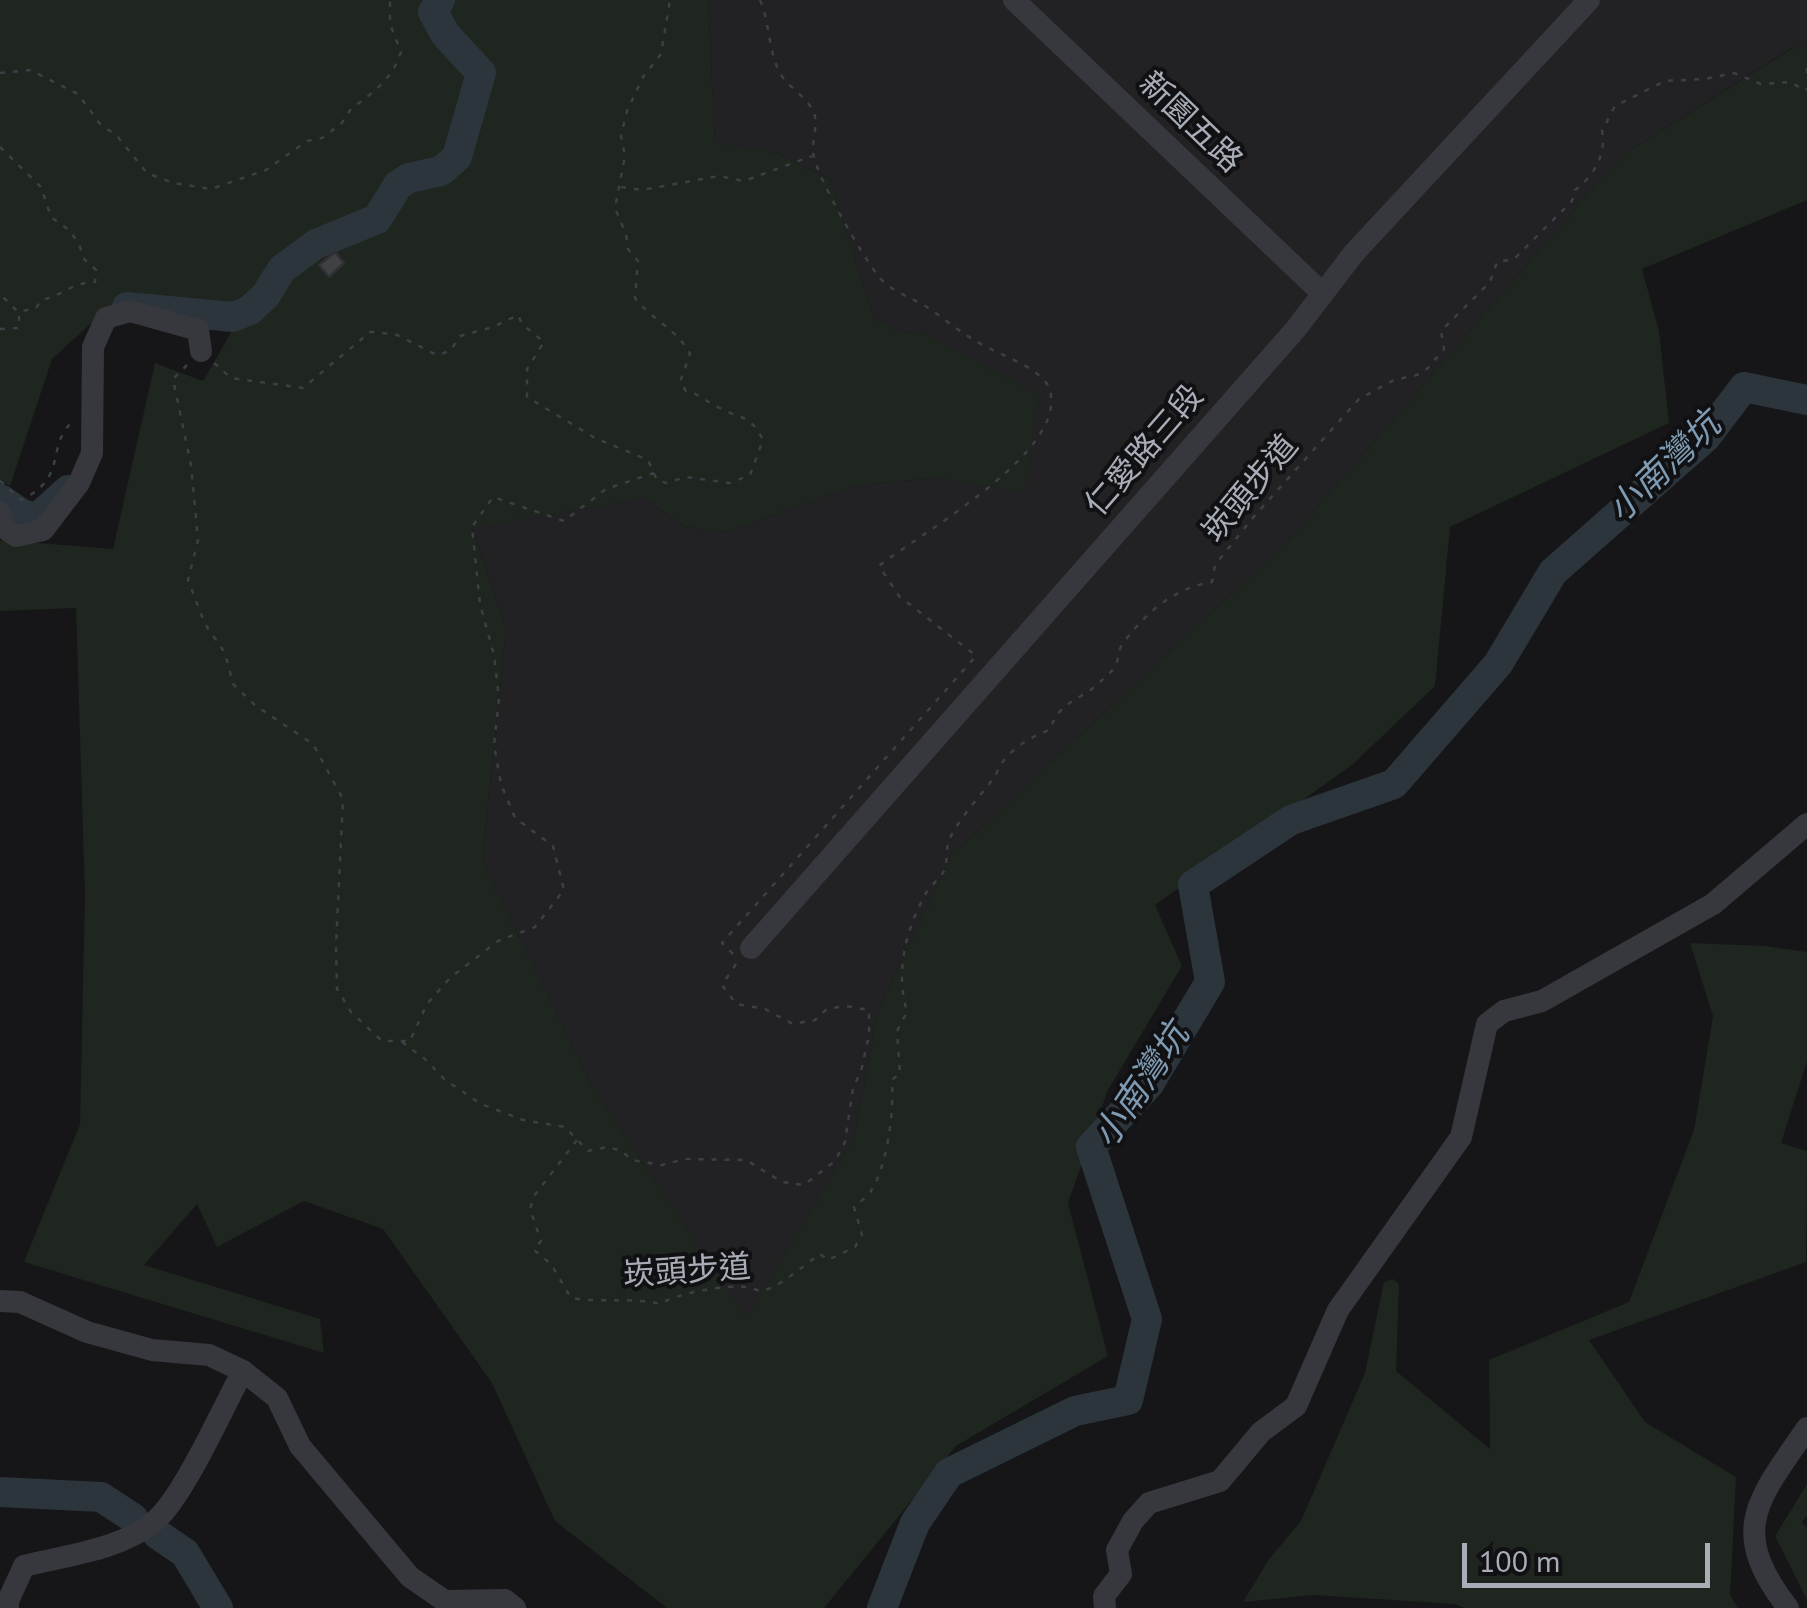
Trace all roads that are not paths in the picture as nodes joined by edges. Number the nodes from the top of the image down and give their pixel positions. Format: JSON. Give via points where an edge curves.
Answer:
{"nodes":[{"id":1,"x":1014,"y":0,"type":"edge"},
{"id":2,"x":1589,"y":0,"type":"edge"},
{"id":3,"x":1322,"y":293,"type":"junction"},
{"id":4,"x":200,"y":351,"type":"road end"},
{"id":5,"x":0,"y":512,"type":"edge"},
{"id":6,"x":1807,"y":824,"type":"edge"},
{"id":7,"x":745,"y":954,"type":"road end"},
{"id":8,"x":0,"y":1301,"type":"edge"},
{"id":9,"x":243,"y":1371,"type":"junction"},
{"id":10,"x":1807,"y":1428,"type":"edge"},
{"id":11,"x":8,"y":1608,"type":"edge"},
{"id":12,"x":514,"y":1608,"type":"edge"},
{"id":13,"x":1105,"y":1608,"type":"edge"},
{"id":14,"x":1788,"y":1608,"type":"edge"}],
"edges":[{"from":1,"to":3,"type":"street","name":"新園五路"},
{"from":2,"to":3,"type":"street","name":"仁愛路三段"},
{"from":3,"to":7,"type":"street","name":"仁愛路三段","via":[[986,664]]},
{"from":4,"to":5,"type":"street","via":[[198,330],[184,325],[130,310],[106,318],[93,346],[92,453],[79,482],[43,530],[16,536],[3,527]]},
{"from":6,"to":13,"type":"street","via":[[1713,904],[1542,1001],[1504,1010],[1487,1024],[1461,1137],[1338,1310],[1296,1406],[1261,1432],[1220,1481],[1149,1503],[1117,1550],[1121,1574],[1104,1596]]},
{"from":8,"to":9,"type":"street","via":[[20,1302],[87,1332],[152,1350],[209,1355]]},
{"from":9,"to":11,"type":"street","via":[[156,1520],[118,1542],[24,1566]]},
{"from":9,"to":12,"type":"street","via":[[277,1398],[300,1446],[410,1578],[445,1601],[505,1600]]},
{"from":10,"to":14,"type":"street","via":[[1757,1504],[1754,1532],[1758,1562]]}]}
